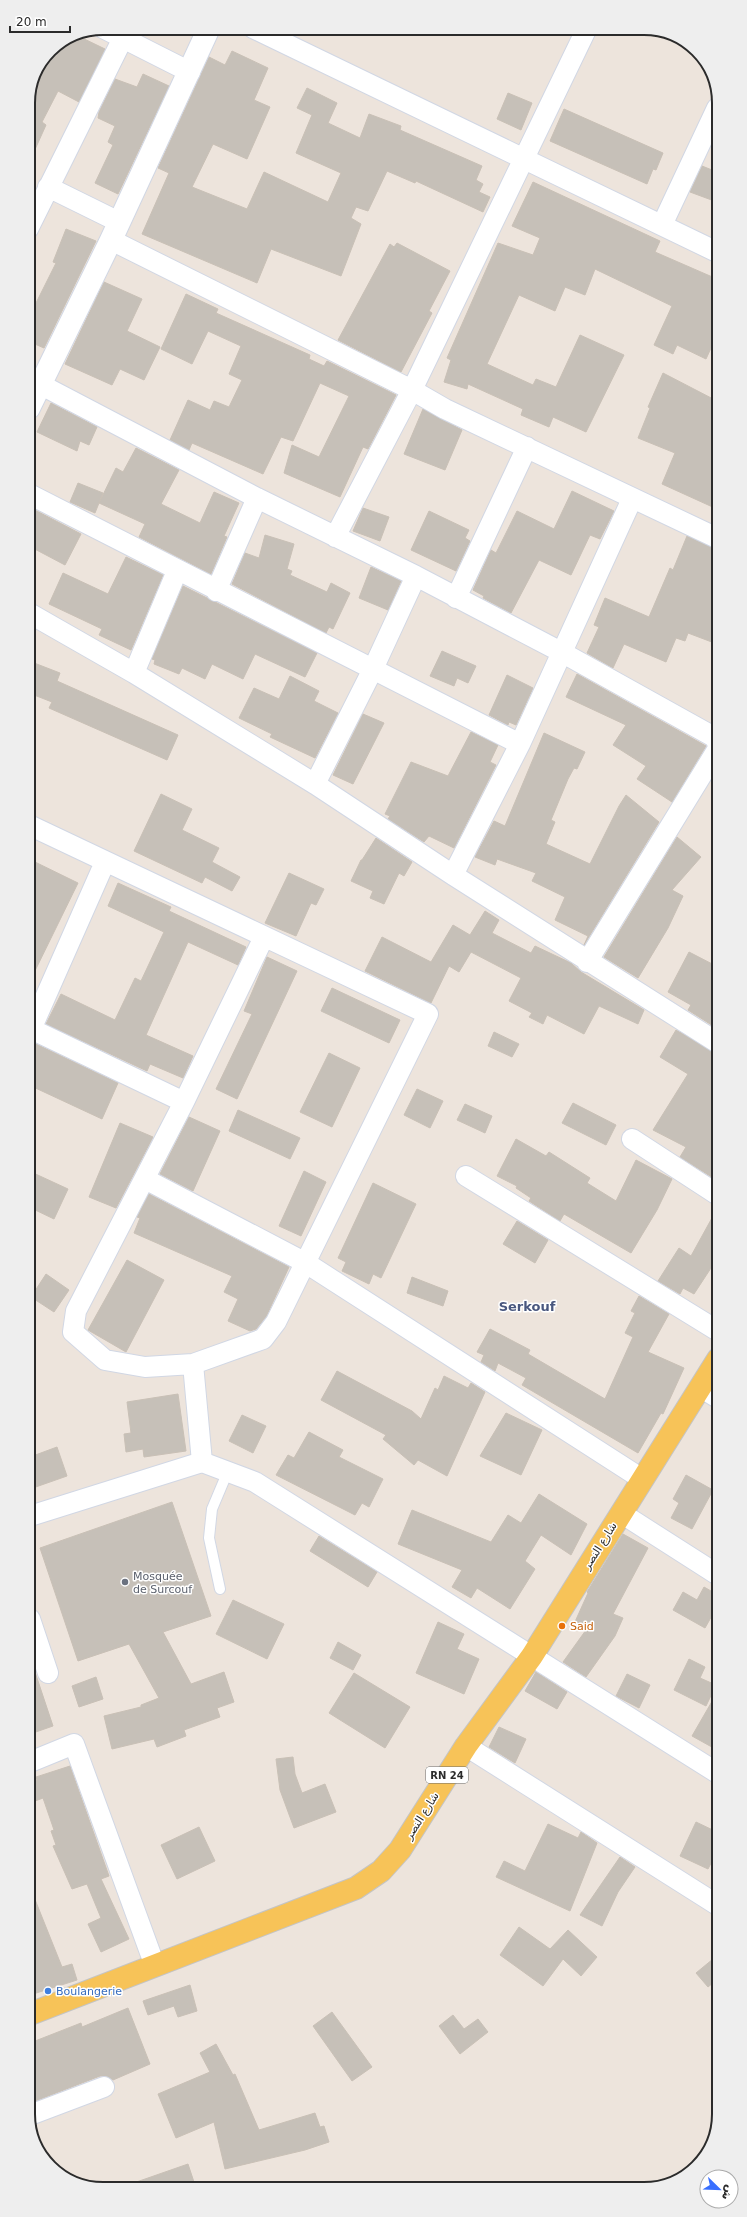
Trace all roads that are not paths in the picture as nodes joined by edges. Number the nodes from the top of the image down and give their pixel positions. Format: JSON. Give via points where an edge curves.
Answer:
{"nodes":[{"id":1,"x":117,"y":35,"type":"edge"},
{"id":2,"x":206,"y":35,"type":"edge"},
{"id":3,"x":267,"y":35,"type":"edge"},
{"id":4,"x":584,"y":35,"type":"edge"},
{"id":5,"x":123,"y":38,"type":"junction"},
{"id":6,"x":190,"y":72,"type":"junction"},
{"id":7,"x":712,"y":117,"type":"edge"},
{"id":8,"x":525,"y":158,"type":"junction"},
{"id":9,"x":48,"y":187,"type":"junction"},
{"id":10,"x":35,"y":214,"type":"edge"},
{"id":11,"x":662,"y":225,"type":"junction"},
{"id":12,"x":115,"y":231,"type":"junction"},
{"id":13,"x":712,"y":250,"type":"edge"},
{"id":14,"x":35,"y":381,"type":"edge"},
{"id":15,"x":412,"y":390,"type":"junction"},
{"id":16,"x":528,"y":447,"type":"junction"},
{"id":17,"x":35,"y":497,"type":"edge"},
{"id":18,"x":257,"y":498,"type":"junction"},
{"id":19,"x":632,"y":498,"type":"junction"},
{"id":20,"x":712,"y":536,"type":"edge"},
{"id":21,"x":334,"y":537,"type":"junction"},
{"id":22,"x":177,"y":571,"type":"junction"},
{"id":23,"x":416,"y":576,"type":"junction"},
{"id":24,"x":216,"y":591,"type":"junction"},
{"id":25,"x":456,"y":598,"type":"junction"},
{"id":26,"x":35,"y":616,"type":"edge"},
{"id":27,"x":563,"y":653,"type":"junction"},
{"id":28,"x":373,"y":669,"type":"junction"},
{"id":29,"x":134,"y":673,"type":"junction"},
{"id":30,"x":712,"y":736,"type":"edge"},
{"id":31,"x":520,"y":744,"type":"junction"},
{"id":32,"x":712,"y":758,"type":"edge"},
{"id":33,"x":315,"y":784,"type":"junction"},
{"id":34,"x":35,"y":828,"type":"edge"},
{"id":35,"x":106,"y":862,"type":"junction"},
{"id":36,"x":452,"y":875,"type":"junction"},
{"id":37,"x":264,"y":937,"type":"junction"},
{"id":38,"x":587,"y":962,"type":"junction"},
{"id":39,"x":35,"y":1020,"type":"edge"},
{"id":40,"x":35,"y":1033,"type":"edge"},
{"id":41,"x":712,"y":1039,"type":"edge"},
{"id":42,"x":184,"y":1102,"type":"junction"},
{"id":43,"x":632,"y":1139,"type":"dead end"},
{"id":44,"x":466,"y":1176,"type":"dead end"},
{"id":45,"x":145,"y":1179,"type":"junction"},
{"id":46,"x":712,"y":1192,"type":"edge"},
{"id":47,"x":306,"y":1264,"type":"junction"},
{"id":48,"x":712,"y":1327,"type":"edge"},
{"id":49,"x":193,"y":1364,"type":"junction"},
{"id":50,"x":712,"y":1382,"type":"edge"},
{"id":51,"x":709,"y":1393,"type":"edge"},
{"id":52,"x":202,"y":1462,"type":"junction"},
{"id":53,"x":228,"y":1471,"type":"junction"},
{"id":54,"x":642,"y":1479,"type":"junction"},
{"id":55,"x":621,"y":1513,"type":"junction"},
{"id":56,"x":35,"y":1514,"type":"edge"},
{"id":57,"x":712,"y":1571,"type":"edge"},
{"id":58,"x":220,"y":1589,"type":"dead end"},
{"id":59,"x":35,"y":1634,"type":"edge"},
{"id":60,"x":532,"y":1656,"type":"junction"},
{"id":61,"x":48,"y":1673,"type":"dead end"},
{"id":62,"x":466,"y":1746,"type":"junction"},
{"id":63,"x":35,"y":1760,"type":"edge"},
{"id":64,"x":712,"y":1770,"type":"edge"},
{"id":65,"x":712,"y":1902,"type":"edge"},
{"id":66,"x":155,"y":1966,"type":"junction"},
{"id":67,"x":35,"y":2012,"type":"edge"},
{"id":68,"x":104,"y":2087,"type":"dead end"},
{"id":69,"x":35,"y":2113,"type":"edge"}],
"edges":[{"from":1,"to":5,"type":"street"},
{"from":2,"to":6,"type":"main road"},
{"from":3,"to":8,"type":"street"},
{"from":4,"to":8,"type":"street"},
{"from":5,"to":6,"type":"street"},
{"from":5,"to":9,"type":"street"},
{"from":6,"to":12,"type":"main road"},
{"from":7,"to":11,"type":"street"},
{"from":8,"to":11,"type":"street"},
{"from":8,"to":15,"type":"street"},
{"from":9,"to":10,"type":"street"},
{"from":9,"to":12,"type":"street"},
{"from":11,"to":13,"type":"street"},
{"from":12,"to":14,"type":"main road"},
{"from":12,"to":15,"type":"street"},
{"from":14,"to":18,"type":"street"},
{"from":15,"to":16,"type":"street","via":[[444,409]]},
{"from":15,"to":21,"type":"street"},
{"from":16,"to":19,"type":"street"},
{"from":16,"to":25,"type":"street"},
{"from":17,"to":22,"type":"street"},
{"from":18,"to":21,"type":"street"},
{"from":18,"to":24,"type":"street"},
{"from":19,"to":20,"type":"street"},
{"from":19,"to":27,"type":"street"},
{"from":21,"to":23,"type":"street"},
{"from":22,"to":24,"type":"street"},
{"from":22,"to":29,"type":"street"},
{"from":23,"to":25,"type":"street"},
{"from":23,"to":28,"type":"street"},
{"from":24,"to":28,"type":"street"},
{"from":25,"to":27,"type":"street"},
{"from":26,"to":29,"type":"street"},
{"from":27,"to":30,"type":"street"},
{"from":27,"to":31,"type":"street"},
{"from":28,"to":31,"type":"street"},
{"from":28,"to":33,"type":"street"},
{"from":29,"to":33,"type":"street"},
{"from":31,"to":36,"type":"street"},
{"from":32,"to":38,"type":"street"},
{"from":33,"to":36,"type":"street"},
{"from":34,"to":35,"type":"street"},
{"from":35,"to":37,"type":"street"},
{"from":35,"to":39,"type":"street"},
{"from":36,"to":38,"type":"street"},
{"from":37,"to":42,"type":"street"},
{"from":37,"to":47,"type":"street","via":[[428,1014]]},
{"from":38,"to":41,"type":"street"},
{"from":40,"to":42,"type":"street"},
{"from":42,"to":45,"type":"street"},
{"from":43,"to":46,"type":"street"},
{"from":44,"to":48,"type":"street"},
{"from":45,"to":47,"type":"street"},
{"from":45,"to":49,"type":"street","via":[[76,1311],[73,1332],[105,1360],[145,1367]]},
{"from":47,"to":49,"type":"street","via":[[276,1322],[263,1339]]},
{"from":47,"to":54,"type":"street"},
{"from":49,"to":52,"type":"street"},
{"from":50,"to":51,"type":"main road","name":"شارع النصر","number":"RN 24"},
{"from":51,"to":54,"type":"main road","name":"شارع النصر","number":"RN 24"},
{"from":52,"to":53,"type":"street"},
{"from":52,"to":56,"type":"street"},
{"from":53,"to":58,"type":"lane","via":[[212,1509],[209,1538]]},
{"from":53,"to":60,"type":"street","via":[[255,1482]]},
{"from":54,"to":55,"type":"main road","name":"شارع النصر","number":"RN 24"},
{"from":55,"to":57,"type":"street"},
{"from":55,"to":60,"type":"main road","name":"شارع النصر","number":"RN 24"},
{"from":59,"to":61,"type":"street"},
{"from":60,"to":62,"type":"main road","name":"شارع النصر","number":"RN 24"},
{"from":60,"to":64,"type":"street"},
{"from":62,"to":65,"type":"street"},
{"from":62,"to":66,"type":"main road","name":"شارع النصر","number":"RN 24","via":[[400,1850],[382,1871],[356,1888]]},
{"from":63,"to":66,"type":"street","via":[[74,1744]]},
{"from":66,"to":67,"type":"main road","name":"شارع النصر","number":"RN 24"},
{"from":68,"to":69,"type":"street"}]}
